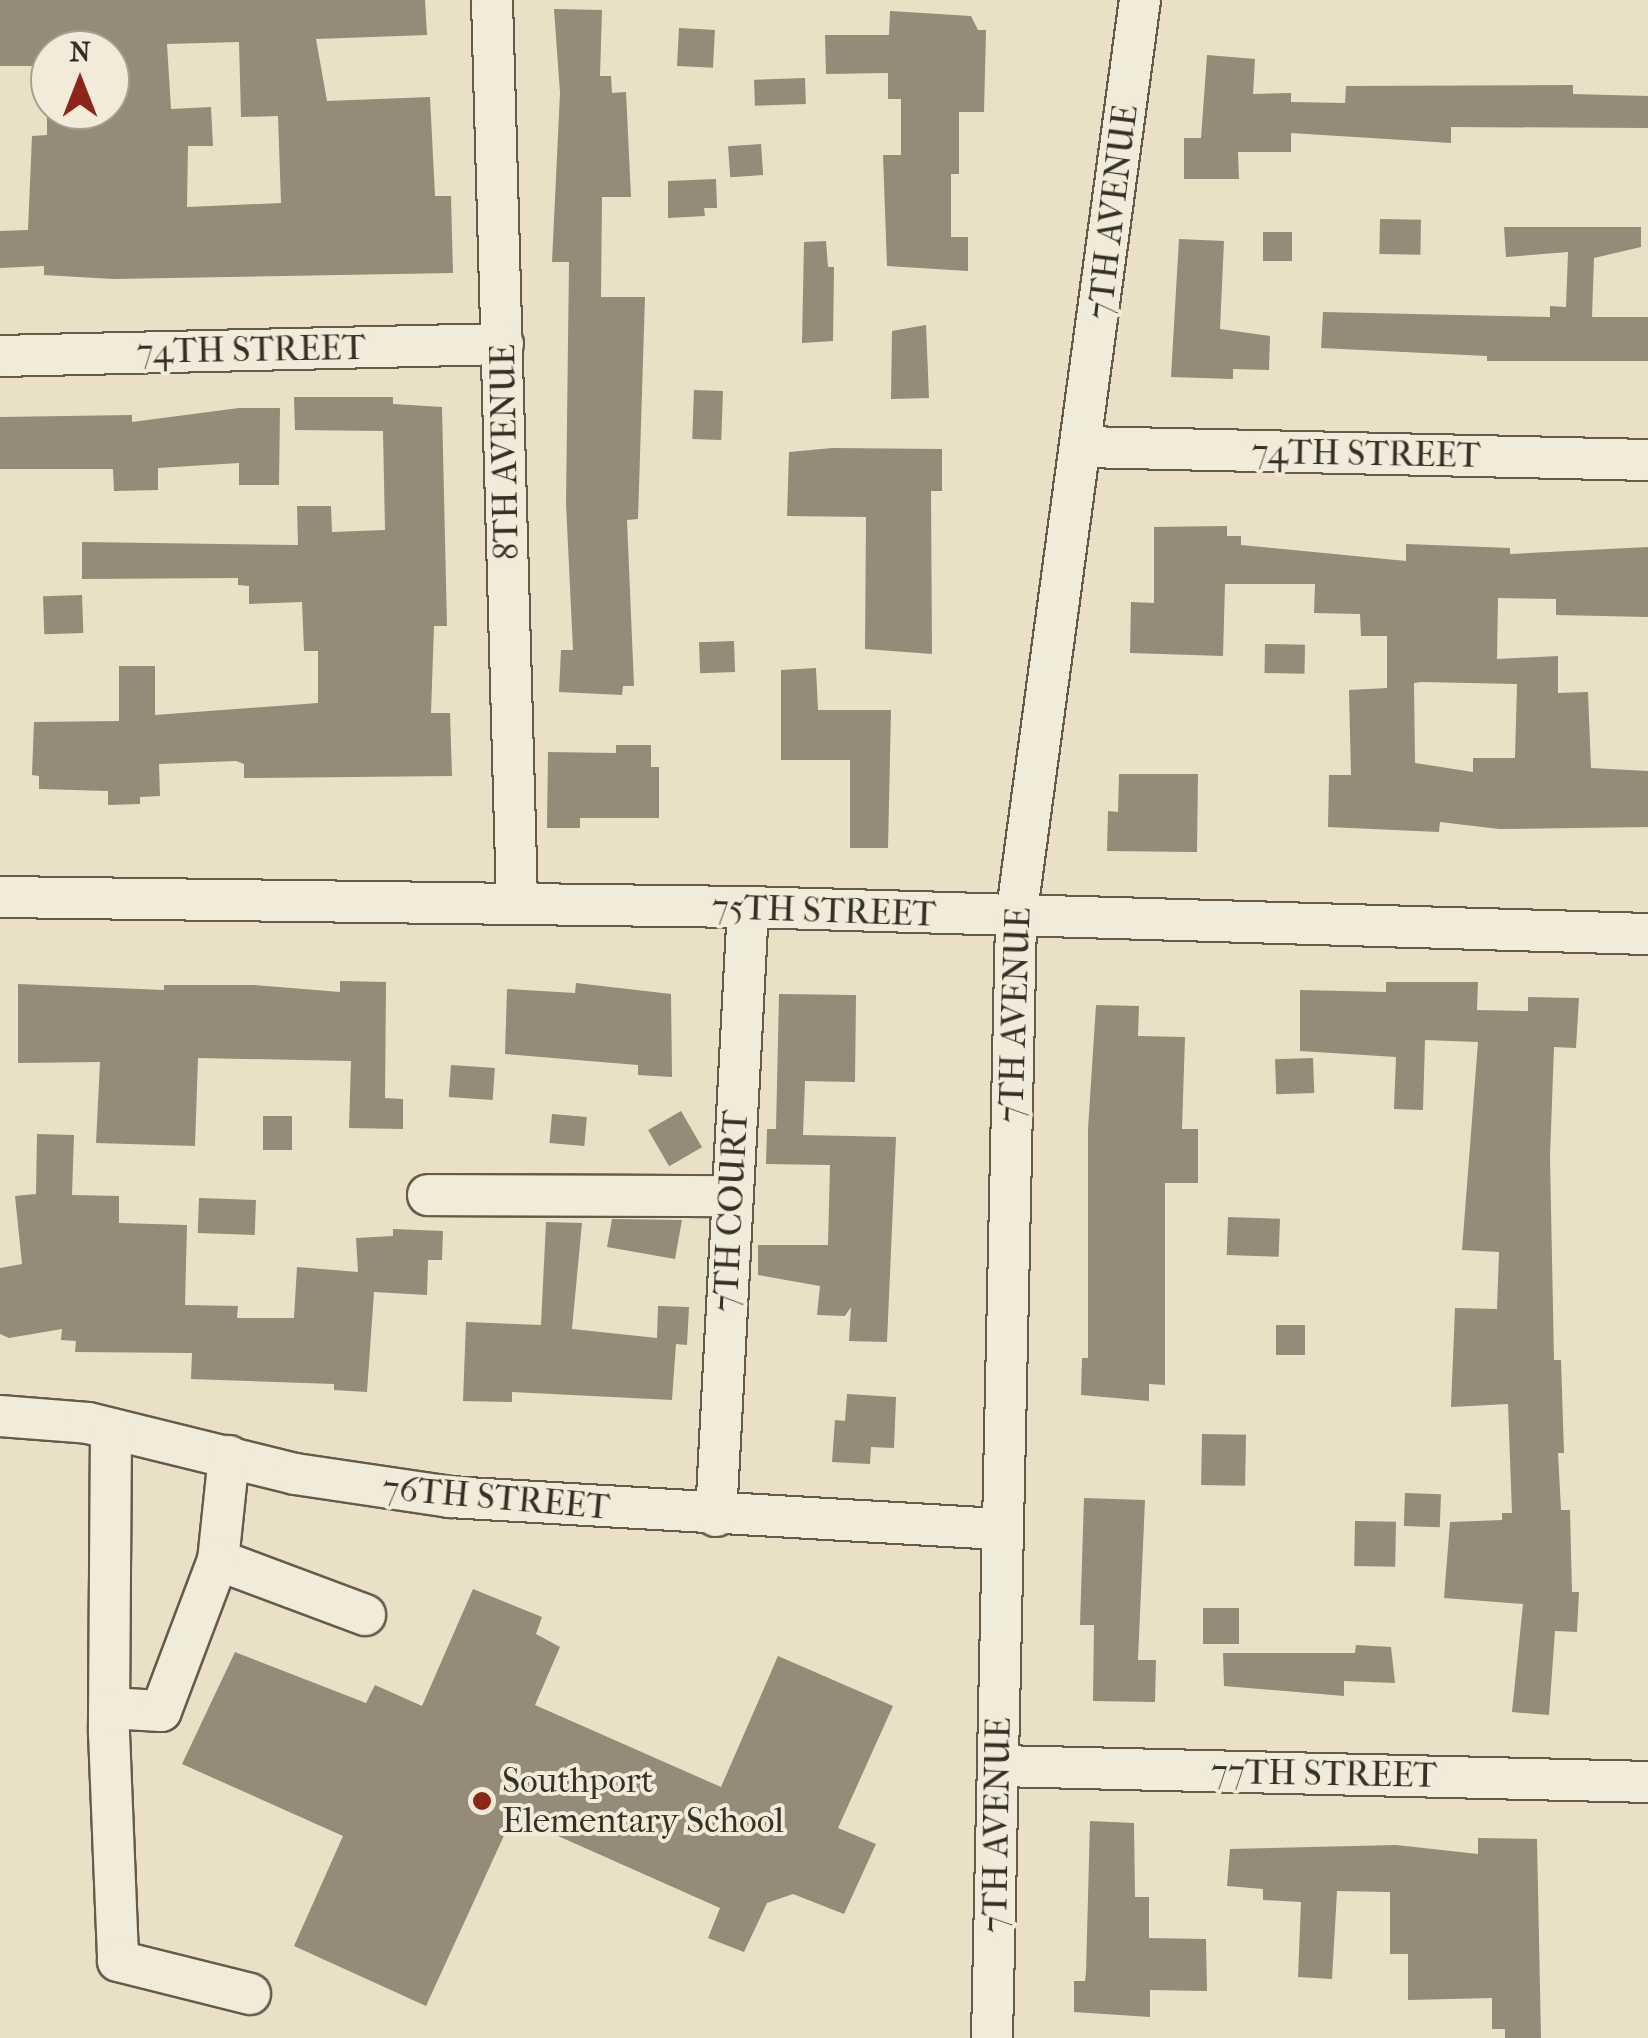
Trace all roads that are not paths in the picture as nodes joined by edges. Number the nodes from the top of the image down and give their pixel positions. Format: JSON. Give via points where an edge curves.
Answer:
{"nodes":[{"id":1,"x":492,"y":0,"type":"edge"},
{"id":2,"x":1140,"y":0,"type":"edge"},
{"id":3,"x":503,"y":344,"type":"junction"},
{"id":4,"x":0,"y":356,"type":"edge"},
{"id":5,"x":1084,"y":447,"type":"junction"},
{"id":6,"x":1648,"y":460,"type":"edge"},
{"id":7,"x":0,"y":896,"type":"edge"},
{"id":8,"x":517,"y":903,"type":"junction"},
{"id":9,"x":748,"y":907,"type":"junction"},
{"id":10,"x":1016,"y":918,"type":"junction"},
{"id":11,"x":1648,"y":934,"type":"edge"},
{"id":12,"x":428,"y":1195,"type":"dead end"},
{"id":13,"x":731,"y":1196,"type":"junction"},
{"id":14,"x":0,"y":1416,"type":"edge"},
{"id":15,"x":111,"y":1429,"type":"junction"},
{"id":16,"x":229,"y":1456,"type":"junction"},
{"id":17,"x":716,"y":1516,"type":"junction"},
{"id":18,"x":999,"y":1529,"type":"junction"},
{"id":19,"x":218,"y":1560,"type":"junction"},
{"id":20,"x":365,"y":1614,"type":"dead end"},
{"id":21,"x":109,"y":1708,"type":"junction"},
{"id":22,"x":1000,"y":1766,"type":"junction"},
{"id":23,"x":1648,"y":1782,"type":"edge"},
{"id":24,"x":250,"y":1994,"type":"dead end"},
{"id":25,"x":992,"y":2038,"type":"edge"}],
"edges":[{"from":1,"to":3,"type":"street","name":"8TH AVENUE"},
{"from":2,"to":5,"type":"street","name":"7TH AVENUE"},
{"from":3,"to":4,"type":"street","name":"74TH STREET"},
{"from":3,"to":8,"type":"street","name":"8TH AVENUE"},
{"from":5,"to":6,"type":"street","name":"74TH STREET"},
{"from":5,"to":10,"type":"street","name":"7TH AVENUE"},
{"from":7,"to":8,"type":"street","name":"75TH STREET"},
{"from":8,"to":9,"type":"street","name":"75TH STREET"},
{"from":9,"to":10,"type":"street","name":"75TH STREET"},
{"from":9,"to":13,"type":"street","name":"7TH COURT"},
{"from":10,"to":11,"type":"street","name":"75TH STREET"},
{"from":10,"to":18,"type":"street","name":"7TH AVENUE"},
{"from":12,"to":13,"type":"street"},
{"from":13,"to":17,"type":"street","name":"7TH COURT"},
{"from":14,"to":15,"type":"street","name":"76TH STREET"},
{"from":15,"to":16,"type":"street","name":"76TH STREET"},
{"from":15,"to":21,"type":"street"},
{"from":16,"to":17,"type":"street","name":"76TH STREET","via":[[355,1486],[450,1498]]},
{"from":16,"to":19,"type":"street"},
{"from":17,"to":18,"type":"street","name":"76TH STREET"},
{"from":18,"to":22,"type":"street","name":"7TH AVENUE"},
{"from":19,"to":20,"type":"street"},
{"from":19,"to":21,"type":"street","via":[[161,1711]]},
{"from":21,"to":24,"type":"street","via":[[118,1961]]},
{"from":22,"to":23,"type":"street","name":"77TH STREET"},
{"from":22,"to":25,"type":"street","name":"7TH AVENUE"}]}
